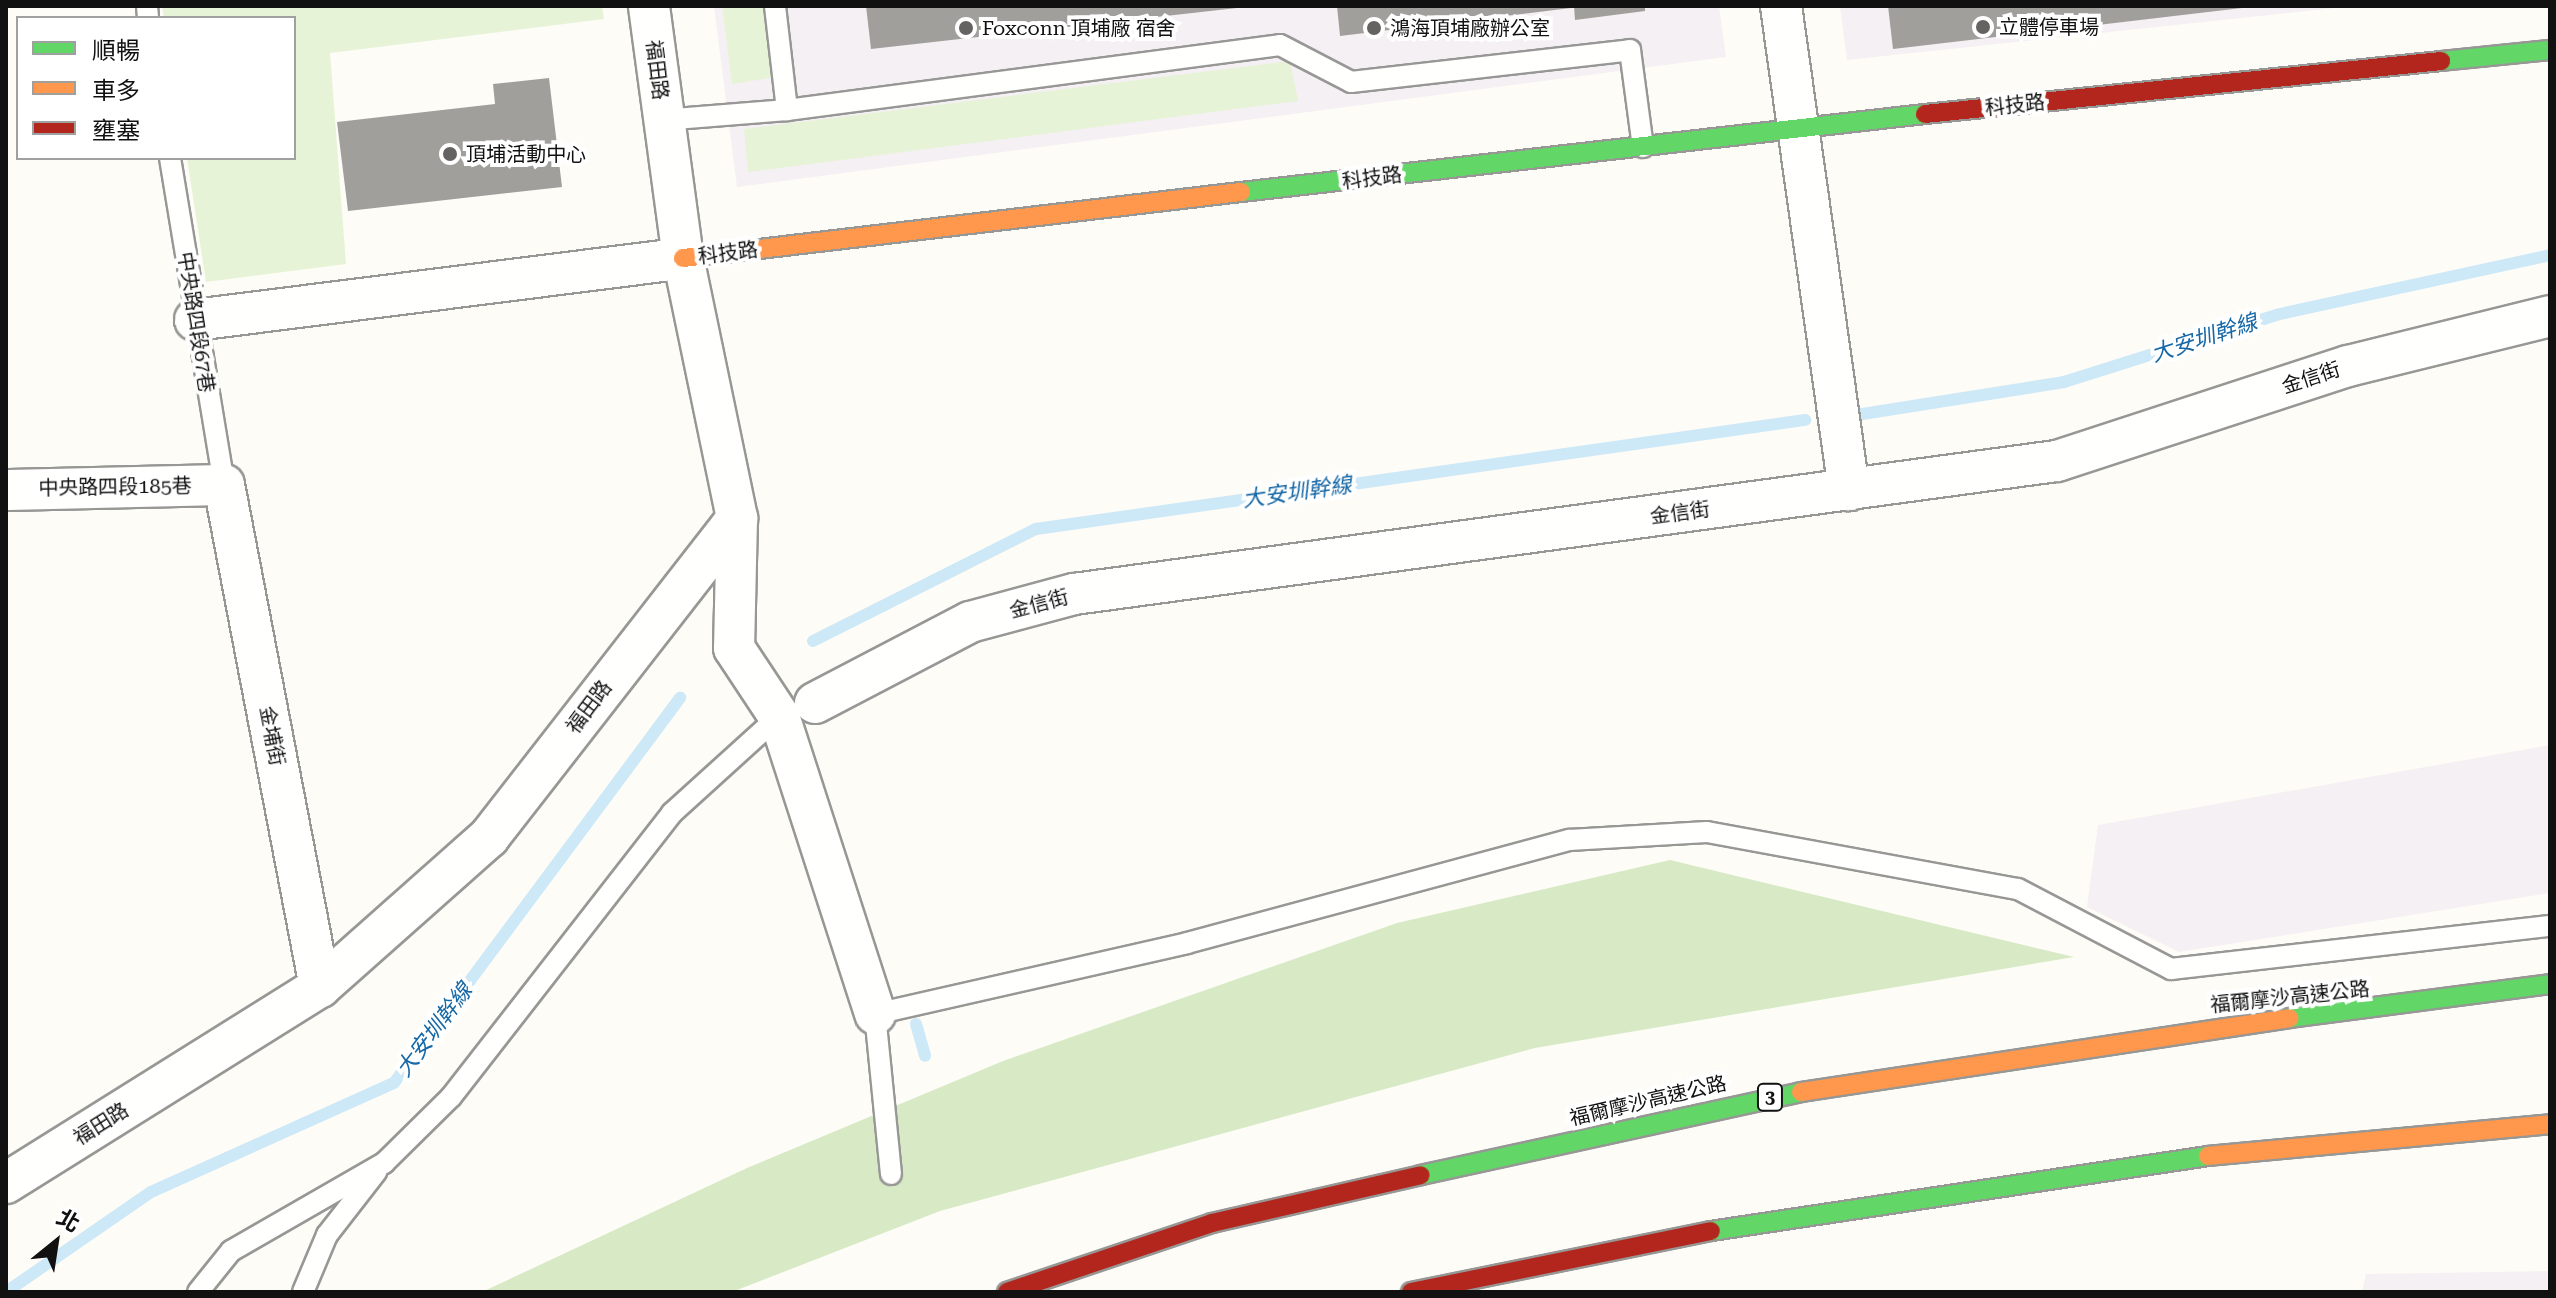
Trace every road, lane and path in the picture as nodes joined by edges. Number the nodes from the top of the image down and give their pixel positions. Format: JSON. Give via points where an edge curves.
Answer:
{"nodes":[{"id":1,"x":649,"y":6,"type":"edge"},
{"id":2,"x":775,"y":6,"type":"edge"},
{"id":3,"x":1781,"y":6,"type":"edge"},
{"id":4,"x":2550,"y":50,"type":"edge"},
{"id":5,"x":787,"y":110,"type":"junction"},
{"id":6,"x":663,"y":120,"type":"junction"},
{"id":7,"x":1795,"y":127,"type":"junction"},
{"id":8,"x":1643,"y":147,"type":"junction"},
{"id":9,"x":170,"y":160,"type":"edge"},
{"id":10,"x":683,"y":258,"type":"junction"},
{"id":11,"x":2550,"y":316,"type":"edge"},
{"id":12,"x":195,"y":320,"type":"junction"},
{"id":13,"x":224,"y":485,"type":"junction"},
{"id":14,"x":6,"y":490,"type":"edge"},
{"id":15,"x":1849,"y":490,"type":"junction"},
{"id":16,"x":737,"y":518,"type":"junction"},
{"id":17,"x":797,"y":709,"type":"junction"},
{"id":18,"x":2550,"y":926,"type":"edge"},
{"id":19,"x":2550,"y":984,"type":"edge"},
{"id":20,"x":320,"y":987,"type":"junction"},
{"id":21,"x":875,"y":1014,"type":"junction"},
{"id":22,"x":2550,"y":1124,"type":"edge"},
{"id":23,"x":384,"y":1163,"type":"junction"},
{"id":24,"x":891,"y":1174,"type":"dead end"},
{"id":25,"x":6,"y":1183,"type":"edge"},
{"id":26,"x":198,"y":1292,"type":"edge"},
{"id":27,"x":303,"y":1292,"type":"edge"},
{"id":28,"x":1007,"y":1292,"type":"edge"},
{"id":29,"x":1411,"y":1292,"type":"edge"}],
"edges":[{"from":1,"to":6,"type":"street","name":"福田路"},
{"from":2,"to":5,"type":"lane"},
{"from":3,"to":7,"type":"street"},
{"from":4,"to":7,"type":"main road","name":"科技路"},
{"from":5,"to":6,"type":"lane"},
{"from":5,"to":8,"type":"lane","via":[[1280,45],[1351,82],[1630,50]]},
{"from":6,"to":10,"type":"street","name":"福田路"},
{"from":7,"to":8,"type":"main road","name":"科技路"},
{"from":7,"to":15,"type":"street"},
{"from":8,"to":10,"type":"main road","name":"科技路"},
{"from":9,"to":12,"type":"lane","name":"中央路四段67巷"},
{"from":10,"to":12,"type":"street","name":"科技路"},
{"from":10,"to":16,"type":"street","name":"福田路"},
{"from":11,"to":15,"type":"street","name":"金信街","via":[[2348,366],[2057,461]]},
{"from":12,"to":13,"type":"lane","name":"中央路四段67巷"},
{"from":13,"to":14,"type":"street","name":"中央路四段185巷"},
{"from":13,"to":20,"type":"street","name":"金埔街"},
{"from":15,"to":17,"type":"street","name":"金信街","via":[[1074,594],[970,622]]},
{"from":16,"to":17,"type":"street","via":[[734,648]]},
{"from":16,"to":20,"type":"street","name":"福田路","via":[[489,837]]},
{"from":17,"to":21,"type":"street"},
{"from":17,"to":23,"type":"lane","via":[[672,813],[451,1097]]},
{"from":18,"to":21,"type":"lane","via":[[2171,969],[2018,889],[1707,832],[1569,840],[1187,943]]},
{"from":19,"to":28,"type":"main road","name":"福爾摩沙高速公路","number":"3","via":[[2185,1031],[1746,1101],[1212,1223]]},
{"from":20,"to":25,"type":"street","name":"福田路"},
{"from":21,"to":24,"type":"lane"},
{"from":22,"to":29,"type":"main road","via":[[2197,1157],[1666,1238]]},
{"from":23,"to":26,"type":"lane","via":[[231,1251]]},
{"from":23,"to":27,"type":"lane","via":[[327,1235]]}]}
